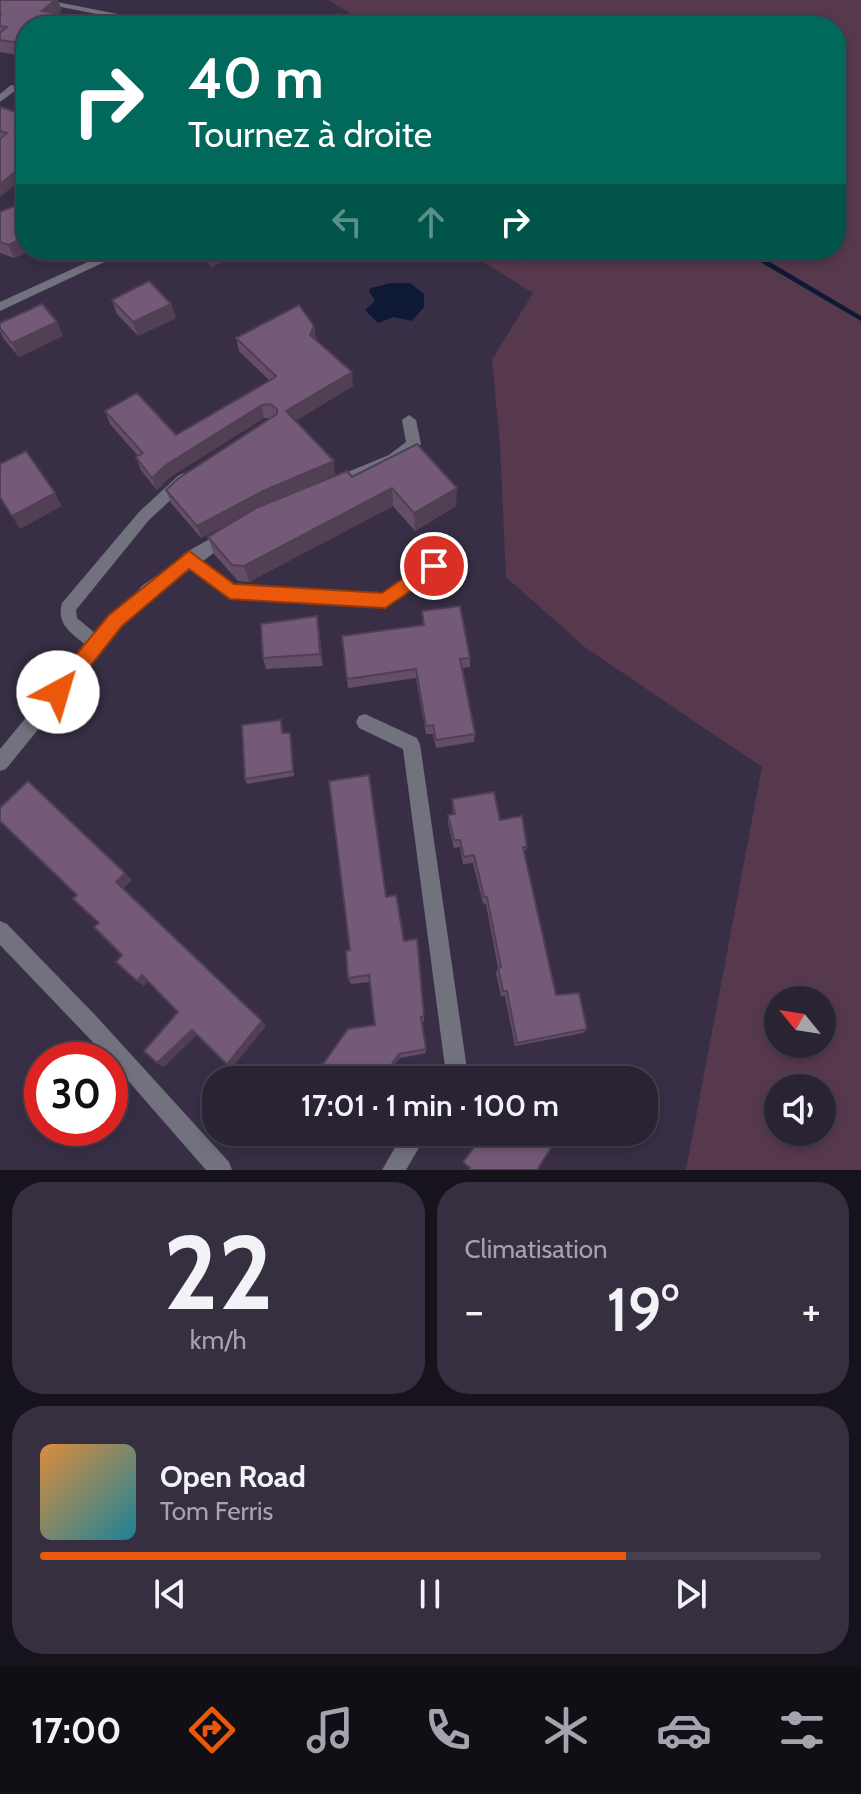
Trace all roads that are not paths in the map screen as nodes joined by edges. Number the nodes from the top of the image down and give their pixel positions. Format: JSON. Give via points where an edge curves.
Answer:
{"nodes":[{"id":1,"x":31,"y":0,"type":"edge"},
{"id":2,"x":118,"y":16,"type":"edge"},
{"id":3,"x":15,"y":87,"type":"dead end"},
{"id":4,"x":0,"y":99,"type":"edge"},
{"id":5,"x":102,"y":260,"type":"edge"},
{"id":6,"x":0,"y":307,"type":"edge"},
{"id":7,"x":409,"y":420,"type":"dead end"},
{"id":8,"x":204,"y":467,"type":"edge"},
{"id":9,"x":318,"y":489,"type":"edge"},
{"id":10,"x":241,"y":526,"type":"edge"},
{"id":11,"x":189,"y":559,"type":"junction"},
{"id":12,"x":434,"y":566,"type":"dead end"},
{"id":13,"x":96,"y":644,"type":"junction"},
{"id":14,"x":365,"y":722,"type":"dead end"},
{"id":15,"x":0,"y":763,"type":"edge"},
{"id":16,"x":0,"y":931,"type":"edge"},
{"id":17,"x":456,"y":1066,"type":"edge"},
{"id":18,"x":408,"y":1146,"type":"edge"},
{"id":19,"x":221,"y":1170,"type":"edge"},
{"id":20,"x":393,"y":1170,"type":"edge"}],
"edges":[{"from":1,"to":2,"type":"street"},
{"from":3,"to":4,"type":"street"},
{"from":5,"to":6,"type":"street"},
{"from":7,"to":9,"type":"street","via":[[414,444],[404,452]]},
{"from":8,"to":13,"type":"street","via":[[144,516],[68,608],[69,621]]},
{"from":10,"to":11,"type":"street"},
{"from":11,"to":12,"type":"street","via":[[230,591],[385,601]]},
{"from":11,"to":13,"type":"street","via":[[149,590]]},
{"from":13,"to":15,"type":"street"},
{"from":14,"to":17,"type":"street","via":[[411,744]]},
{"from":16,"to":19,"type":"street"},
{"from":18,"to":20,"type":"street"}]}
